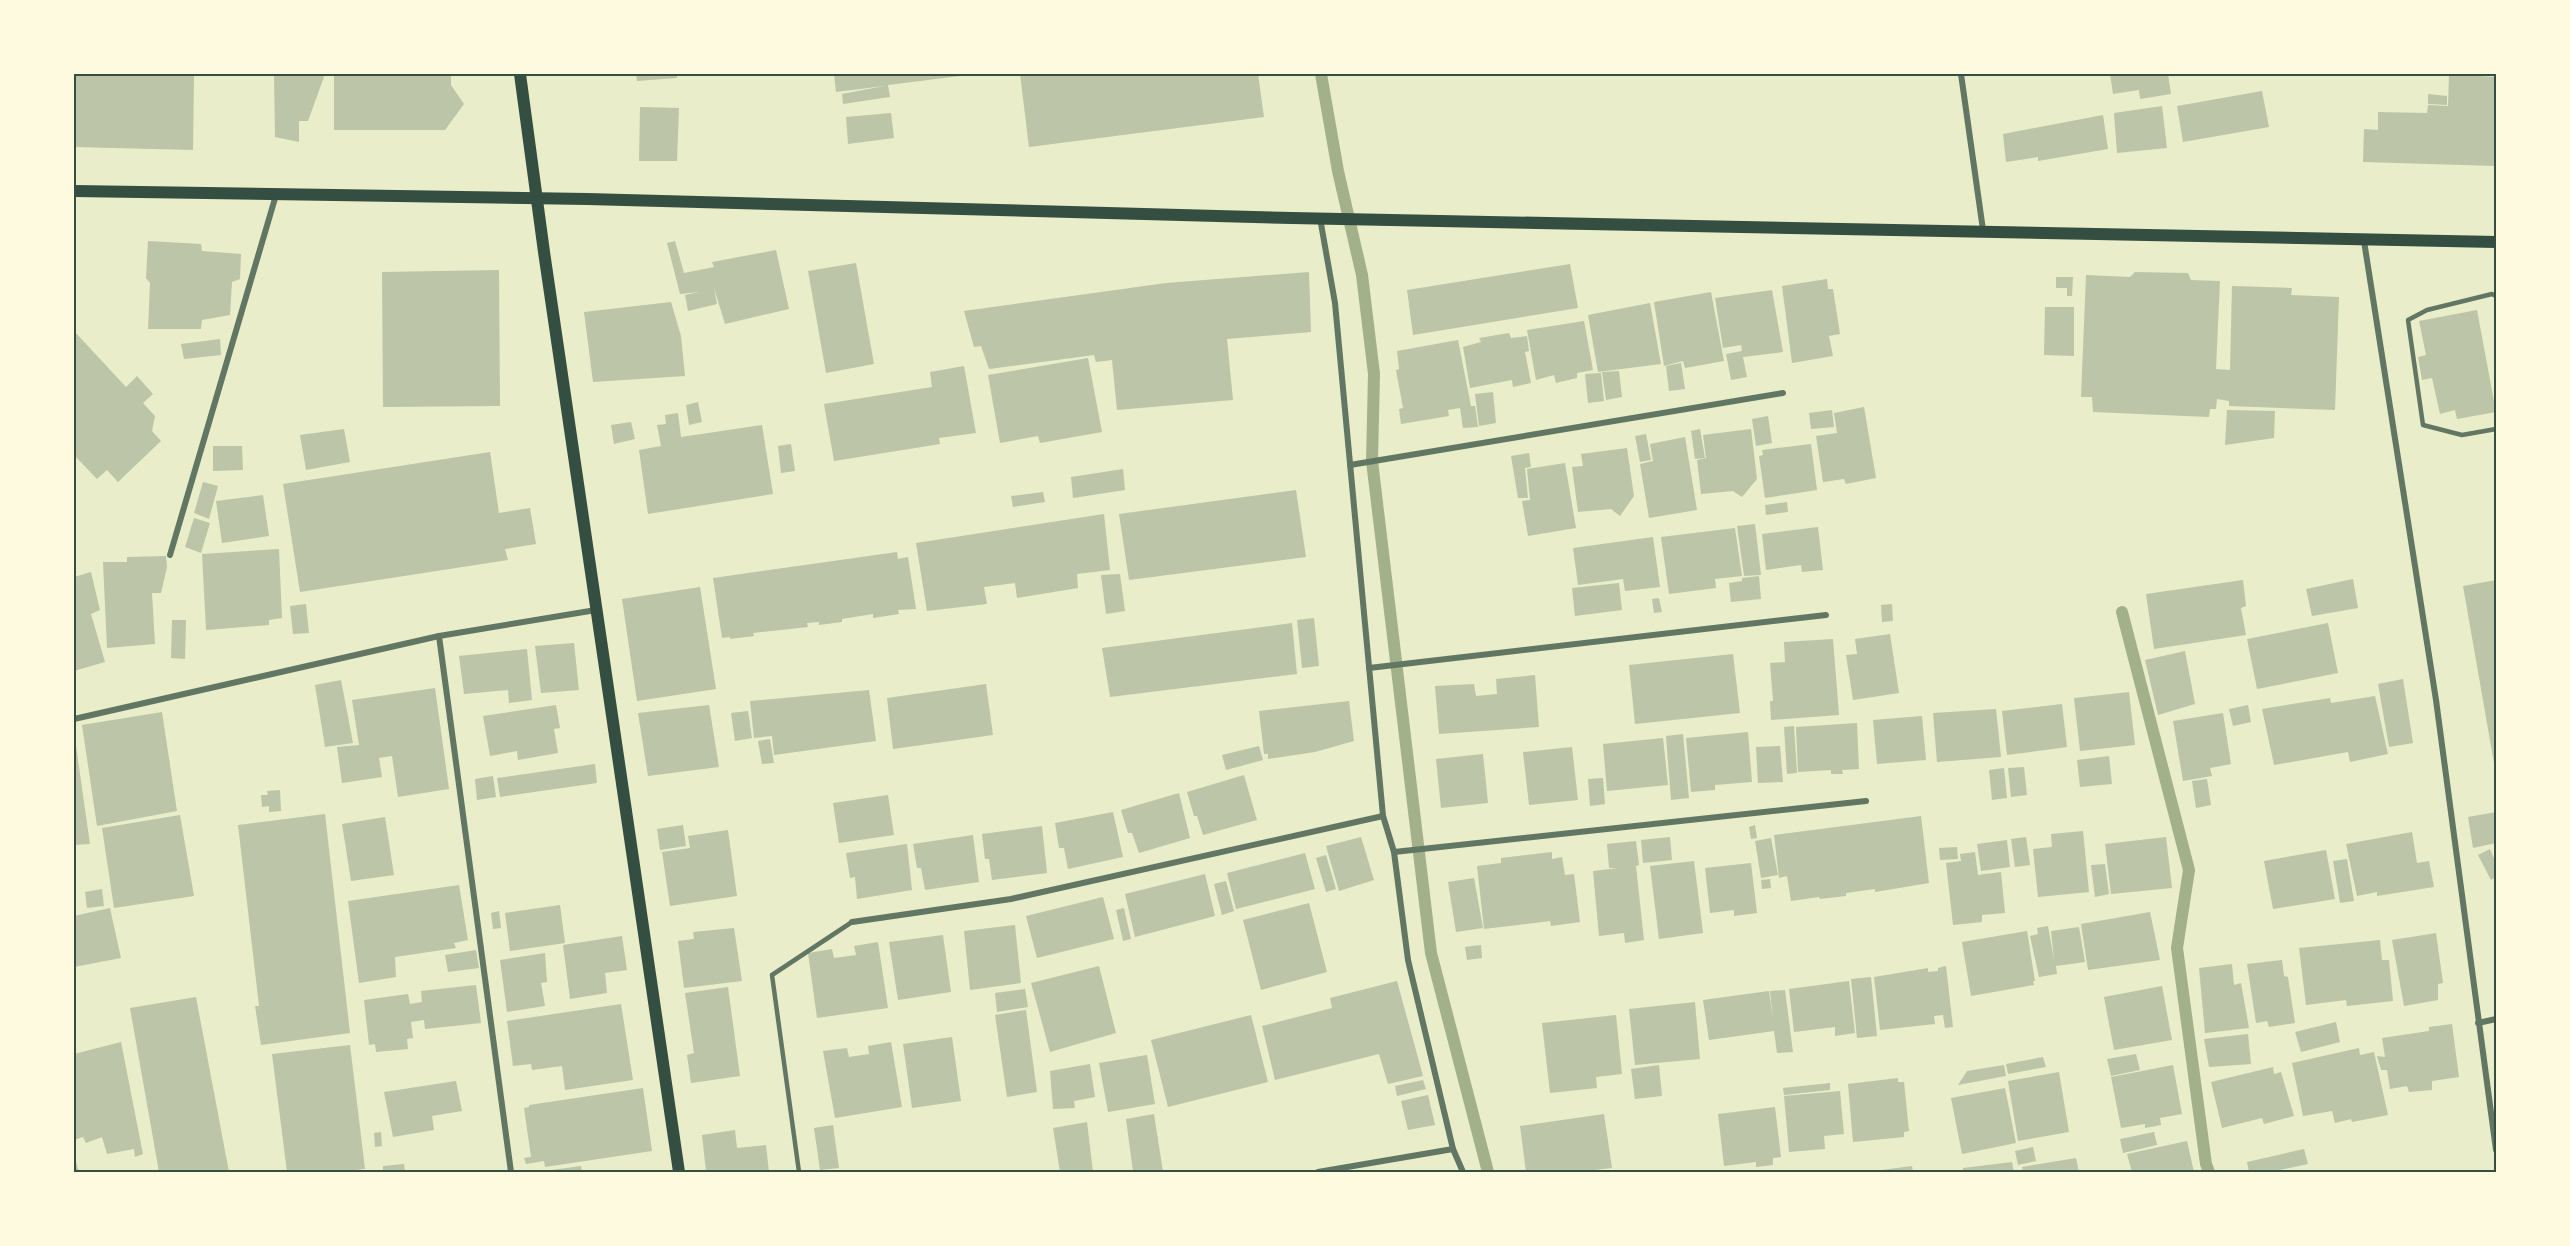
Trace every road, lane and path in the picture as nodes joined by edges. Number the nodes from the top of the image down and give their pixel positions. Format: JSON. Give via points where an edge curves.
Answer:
{"nodes":[{"id":1,"x":520,"y":74,"type":"edge"},
{"id":2,"x":1961,"y":74,"type":"edge"},
{"id":3,"x":74,"y":191,"type":"edge"},
{"id":4,"x":276,"y":195,"type":"junction"},
{"id":5,"x":537,"y":198,"type":"junction"},
{"id":6,"x":1326,"y":218,"type":"junction"},
{"id":7,"x":1983,"y":230,"type":"junction"},
{"id":8,"x":2364,"y":241,"type":"junction"},
{"id":9,"x":2496,"y":242,"type":"edge"},
{"id":10,"x":2496,"y":296,"type":"edge"},
{"id":11,"x":1783,"y":393,"type":"dead end"},
{"id":12,"x":2496,"y":429,"type":"edge"},
{"id":13,"x":1350,"y":465,"type":"junction"},
{"id":14,"x":170,"y":555,"type":"dead end"},
{"id":15,"x":596,"y":610,"type":"junction"},
{"id":16,"x":1826,"y":615,"type":"dead end"},
{"id":17,"x":439,"y":636,"type":"junction"},
{"id":18,"x":1369,"y":668,"type":"junction"},
{"id":19,"x":74,"y":719,"type":"edge"},
{"id":20,"x":1866,"y":801,"type":"dead end"},
{"id":21,"x":1383,"y":816,"type":"junction"},
{"id":22,"x":1394,"y":852,"type":"junction"},
{"id":23,"x":852,"y":922,"type":"joint"},
{"id":24,"x":2496,"y":1019,"type":"edge"},
{"id":25,"x":2478,"y":1023,"type":"junction"},
{"id":26,"x":1453,"y":1149,"type":"junction"},
{"id":27,"x":2496,"y":1150,"type":"edge"},
{"id":28,"x":511,"y":1173,"type":"edge"},
{"id":29,"x":679,"y":1173,"type":"edge"},
{"id":30,"x":799,"y":1173,"type":"edge"},
{"id":31,"x":1318,"y":1173,"type":"edge"},
{"id":32,"x":1462,"y":1173,"type":"edge"}],
"edges":[{"from":1,"to":5,"type":"main road"},
{"from":2,"to":7,"type":"street"},
{"from":3,"to":4,"type":"main road"},
{"from":4,"to":5,"type":"main road"},
{"from":4,"to":14,"type":"street"},
{"from":5,"to":6,"type":"main road"},
{"from":5,"to":15,"type":"main road"},
{"from":6,"to":7,"type":"main road"},
{"from":6,"to":13,"type":"street"},
{"from":7,"to":8,"type":"main road"},
{"from":8,"to":9,"type":"main road"},
{"from":8,"to":25,"type":"street","via":[[2436,700]]},
{"from":10,"to":12,"type":"lane","via":[[2427,310],[2408,320],[2423,425],[2462,435]]},
{"from":11,"to":13,"type":"street"},
{"from":13,"to":18,"type":"street"},
{"from":15,"to":17,"type":"street"},
{"from":15,"to":29,"type":"main road"},
{"from":16,"to":18,"type":"street"},
{"from":17,"to":19,"type":"street"},
{"from":17,"to":28,"type":"street"},
{"from":18,"to":21,"type":"street"},
{"from":20,"to":22,"type":"street"},
{"from":21,"to":22,"type":"street"},
{"from":21,"to":23,"type":"street","via":[[1011,899]]},
{"from":22,"to":26,"type":"street","via":[[1408,960]]},
{"from":23,"to":30,"type":"lane","via":[[772,975]]},
{"from":24,"to":25,"type":"street"},
{"from":25,"to":27,"type":"street"},
{"from":26,"to":31,"type":"street"},
{"from":26,"to":32,"type":"street"}]}
